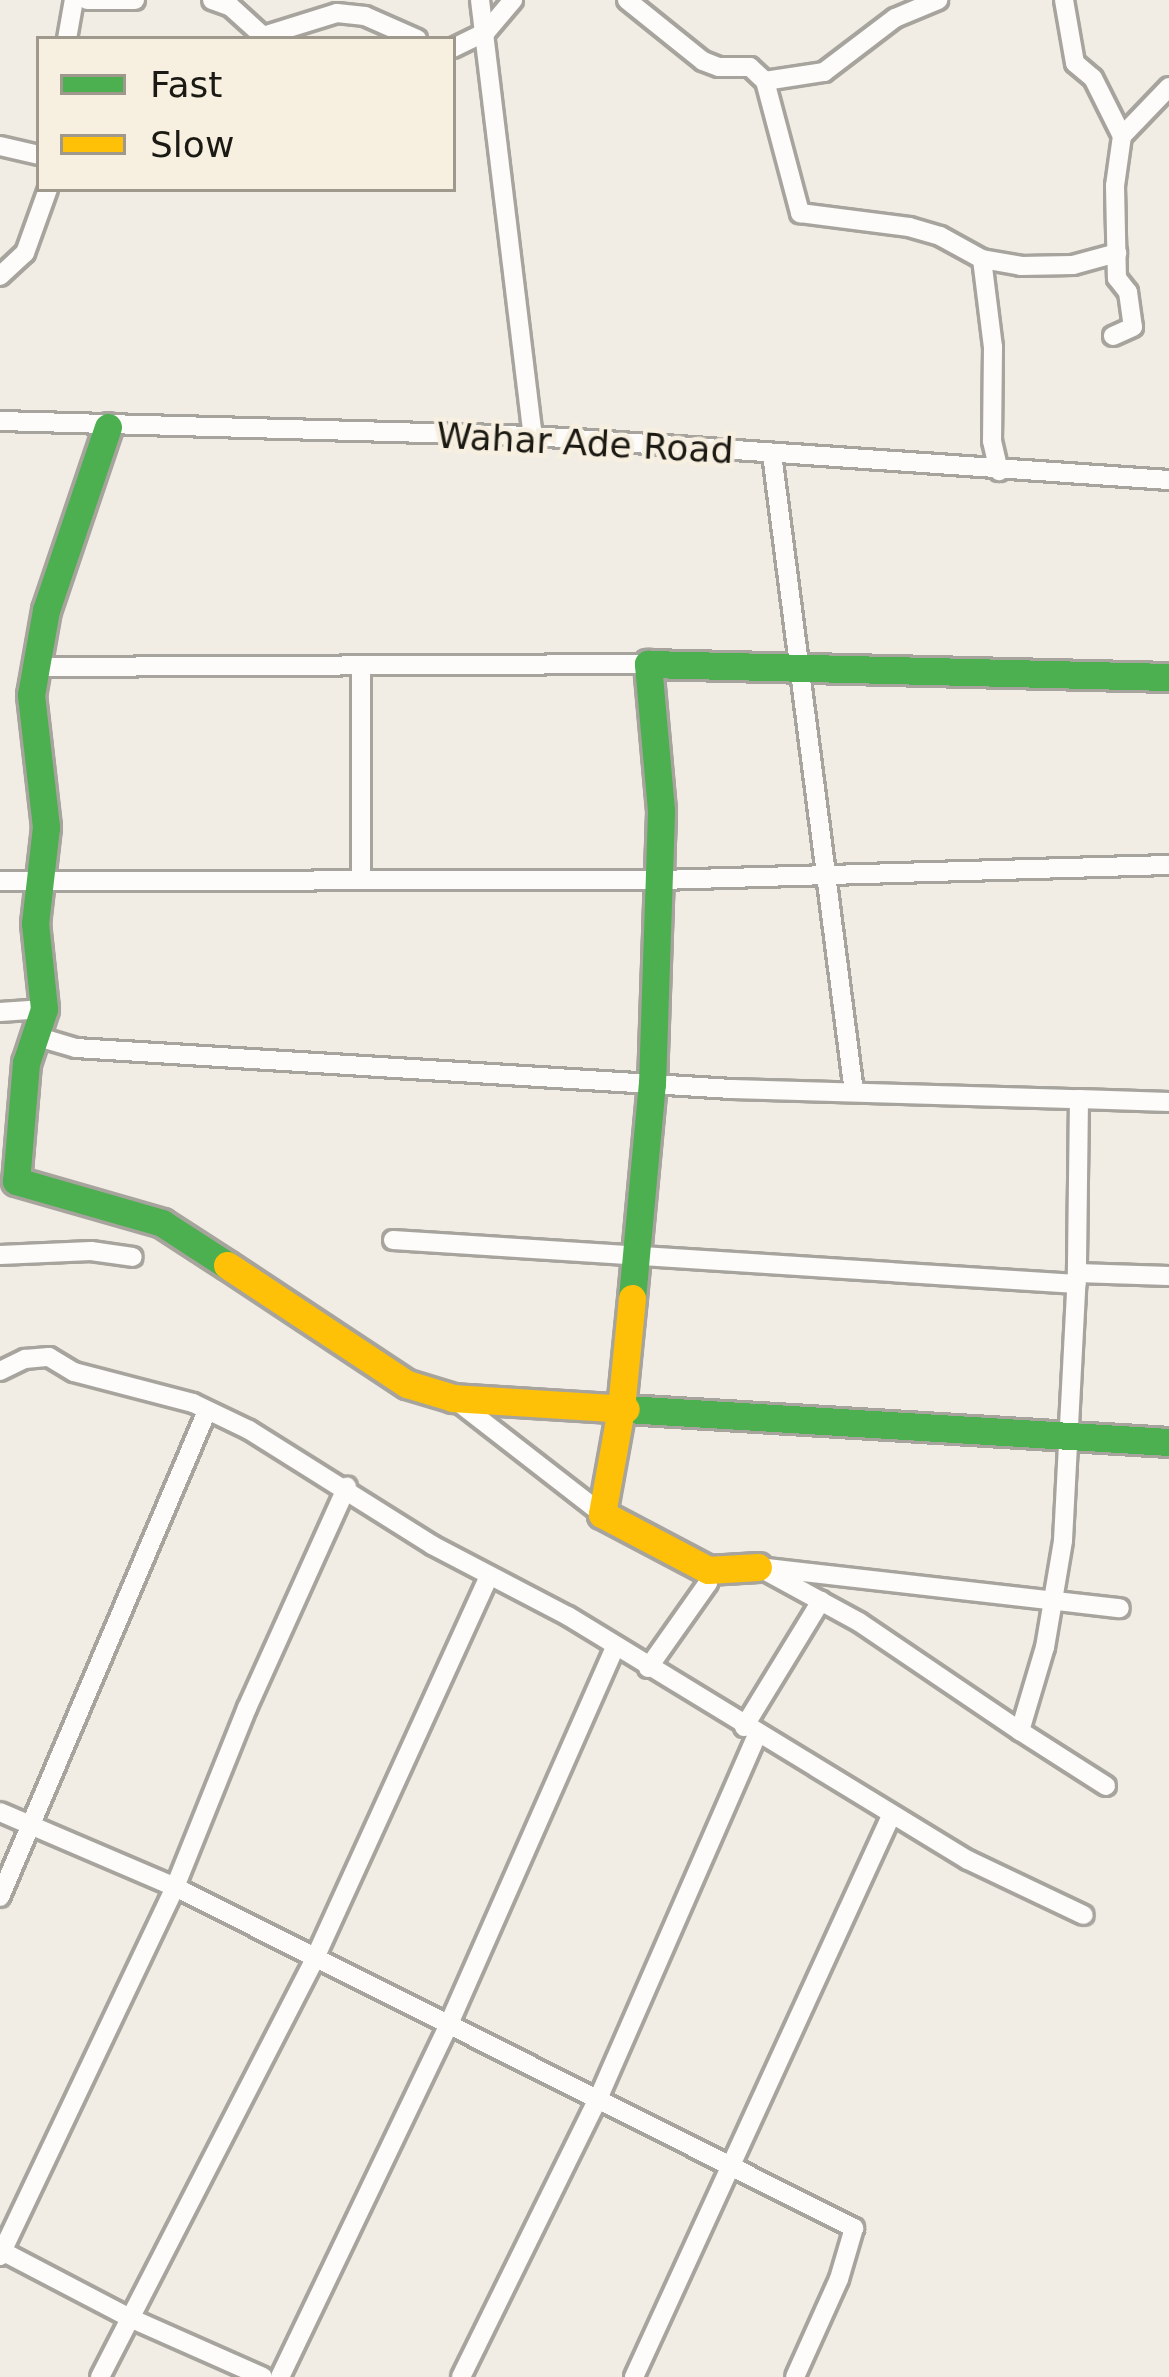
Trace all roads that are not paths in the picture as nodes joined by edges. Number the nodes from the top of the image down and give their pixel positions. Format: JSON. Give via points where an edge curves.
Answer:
{"nodes":[{"id":1,"x":74,"y":0,"type":"edge"},
{"id":2,"x":87,"y":0,"type":"edge"},
{"id":3,"x":135,"y":0,"type":"edge"},
{"id":4,"x":212,"y":0,"type":"edge"},
{"id":5,"x":480,"y":0,"type":"edge"},
{"id":6,"x":514,"y":0,"type":"edge"},
{"id":7,"x":938,"y":0,"type":"edge"},
{"id":8,"x":1064,"y":0,"type":"edge"},
{"id":9,"x":637,"y":3,"type":"edge"},
{"id":10,"x":486,"y":32,"type":"junction"},
{"id":11,"x":68,"y":36,"type":"edge"},
{"id":12,"x":263,"y":36,"type":"edge"},
{"id":13,"x":263,"y":36,"type":"edge"},
{"id":14,"x":410,"y":36,"type":"edge"},
{"id":15,"x":456,"y":47,"type":"edge"},
{"id":16,"x":765,"y":81,"type":"junction"},
{"id":17,"x":1169,"y":87,"type":"edge"},
{"id":18,"x":1122,"y":136,"type":"junction"},
{"id":19,"x":0,"y":146,"type":"edge"},
{"id":20,"x":36,"y":154,"type":"edge"},
{"id":21,"x":47,"y":192,"type":"edge"},
{"id":22,"x":1117,"y":253,"type":"junction"},
{"id":23,"x":982,"y":259,"type":"junction"},
{"id":24,"x":0,"y":276,"type":"edge"},
{"id":25,"x":1112,"y":336,"type":"dead end"},
{"id":26,"x":0,"y":421,"type":"edge"},
{"id":27,"x":108,"y":428,"type":"junction"},
{"id":28,"x":533,"y":436,"type":"junction"},
{"id":29,"x":772,"y":454,"type":"junction"},
{"id":30,"x":999,"y":471,"type":"junction"},
{"id":31,"x":1169,"y":480,"type":"edge"},
{"id":32,"x":648,"y":664,"type":"junction"},
{"id":33,"x":361,"y":665,"type":"junction"},
{"id":34,"x":36,"y":667,"type":"junction"},
{"id":35,"x":799,"y":668,"type":"junction"},
{"id":36,"x":1169,"y":677,"type":"edge"},
{"id":37,"x":1169,"y":865,"type":"edge"},
{"id":38,"x":826,"y":874,"type":"junction"},
{"id":39,"x":44,"y":877,"type":"junction"},
{"id":40,"x":361,"y":878,"type":"junction"},
{"id":41,"x":0,"y":880,"type":"edge"},
{"id":42,"x":660,"y":880,"type":"junction"},
{"id":43,"x":0,"y":1012,"type":"edge"},
{"id":44,"x":40,"y":1023,"type":"junction"},
{"id":45,"x":652,"y":1084,"type":"junction"},
{"id":46,"x":854,"y":1092,"type":"junction"},
{"id":47,"x":1079,"y":1099,"type":"junction"},
{"id":48,"x":1169,"y":1102,"type":"edge"},
{"id":49,"x":9,"y":1124,"type":"edge"},
{"id":50,"x":394,"y":1240,"type":"dead end"},
{"id":51,"x":0,"y":1255,"type":"edge"},
{"id":52,"x":634,"y":1255,"type":"junction"},
{"id":53,"x":133,"y":1257,"type":"dead end"},
{"id":54,"x":1169,"y":1276,"type":"edge"},
{"id":55,"x":1077,"y":1279,"type":"junction"},
{"id":56,"x":0,"y":1371,"type":"edge"},
{"id":57,"x":453,"y":1398,"type":"junction"},
{"id":58,"x":621,"y":1409,"type":"junction"},
{"id":59,"x":207,"y":1411,"type":"junction"},
{"id":60,"x":1068,"y":1439,"type":"junction"},
{"id":61,"x":1169,"y":1442,"type":"edge"},
{"id":62,"x":347,"y":1487,"type":"junction"},
{"id":63,"x":602,"y":1514,"type":"junction"},
{"id":64,"x":758,"y":1567,"type":"junction"},
{"id":65,"x":708,"y":1570,"type":"junction"},
{"id":66,"x":490,"y":1576,"type":"junction"},
{"id":67,"x":821,"y":1601,"type":"junction"},
{"id":68,"x":1053,"y":1601,"type":"junction"},
{"id":69,"x":1120,"y":1608,"type":"dead end"},
{"id":70,"x":616,"y":1647,"type":"junction"},
{"id":71,"x":648,"y":1668,"type":"junction"},
{"id":72,"x":750,"y":1731,"type":"junction"},
{"id":73,"x":1020,"y":1731,"type":"junction"},
{"id":74,"x":1106,"y":1786,"type":"dead end"},
{"id":75,"x":0,"y":1812,"type":"edge"},
{"id":76,"x":891,"y":1816,"type":"junction"},
{"id":77,"x":32,"y":1826,"type":"junction"},
{"id":78,"x":175,"y":1887,"type":"junction"},
{"id":79,"x":0,"y":1897,"type":"edge"},
{"id":80,"x":1084,"y":1915,"type":"dead end"},
{"id":81,"x":315,"y":1958,"type":"junction"},
{"id":82,"x":448,"y":2026,"type":"junction"},
{"id":83,"x":598,"y":2099,"type":"junction"},
{"id":84,"x":733,"y":2170,"type":"junction"},
{"id":85,"x":1,"y":2252,"type":"edge"},
{"id":86,"x":130,"y":2318,"type":"junction"},
{"id":87,"x":100,"y":2377,"type":"edge"},
{"id":88,"x":263,"y":2377,"type":"edge"},
{"id":89,"x":280,"y":2377,"type":"edge"},
{"id":90,"x":461,"y":2377,"type":"edge"},
{"id":91,"x":634,"y":2377,"type":"edge"},
{"id":92,"x":795,"y":2377,"type":"edge"}],
"edges":[{"from":1,"to":11,"type":"street"},
{"from":2,"to":3,"type":"street"},
{"from":4,"to":13,"type":"street"},
{"from":5,"to":10,"type":"street"},
{"from":6,"to":10,"type":"street"},
{"from":7,"to":16,"type":"street","via":[[895,18],[824,72]]},
{"from":8,"to":18,"type":"street","via":[[1075,63],[1093,78]]},
{"from":9,"to":16,"type":"street","via":[[703,61],[750,67]]},
{"from":10,"to":15,"type":"street"},
{"from":10,"to":28,"type":"street"},
{"from":12,"to":14,"type":"street","via":[[337,13]]},
{"from":16,"to":23,"type":"street","via":[[800,213],[909,227]]},
{"from":17,"to":18,"type":"street"},
{"from":18,"to":22,"type":"street"},
{"from":19,"to":20,"type":"street"},
{"from":21,"to":24,"type":"street","via":[[25,254]]},
{"from":22,"to":23,"type":"street","via":[[1045,268]]},
{"from":22,"to":25,"type":"street","via":[[1133,327]]},
{"from":23,"to":30,"type":"street"},
{"from":26,"to":27,"type":"street","name":"Wahar Ade Road"},
{"from":27,"to":28,"type":"street","name":"Wahar Ade Road"},
{"from":27,"to":34,"type":"street","via":[[59,567]]},
{"from":28,"to":29,"type":"street","name":"Wahar Ade Road"},
{"from":29,"to":30,"type":"street","name":"Wahar Ade Road"},
{"from":29,"to":35,"type":"street"},
{"from":30,"to":31,"type":"street","name":"Wahar Ade Road"},
{"from":32,"to":33,"type":"street"},
{"from":32,"to":35,"type":"street"},
{"from":32,"to":42,"type":"street"},
{"from":33,"to":34,"type":"street"},
{"from":33,"to":40,"type":"street"},
{"from":34,"to":39,"type":"street"},
{"from":35,"to":36,"type":"street"},
{"from":35,"to":38,"type":"street"},
{"from":37,"to":38,"type":"street"},
{"from":38,"to":42,"type":"street"},
{"from":38,"to":46,"type":"street"},
{"from":39,"to":40,"type":"street"},
{"from":39,"to":41,"type":"street"},
{"from":39,"to":44,"type":"street","via":[[35,923]]},
{"from":40,"to":42,"type":"street"},
{"from":42,"to":45,"type":"street"},
{"from":43,"to":44,"type":"street"},
{"from":44,"to":45,"type":"street","via":[[76,1048]]},
{"from":44,"to":49,"type":"street"},
{"from":45,"to":46,"type":"street"},
{"from":45,"to":52,"type":"street"},
{"from":46,"to":47,"type":"street"},
{"from":47,"to":48,"type":"street"},
{"from":47,"to":55,"type":"street"},
{"from":49,"to":57,"type":"street","via":[[16,1181],[162,1222],[407,1384]]},
{"from":50,"to":52,"type":"street"},
{"from":51,"to":53,"type":"street"},
{"from":52,"to":55,"type":"street"},
{"from":52,"to":58,"type":"street"},
{"from":54,"to":55,"type":"street"},
{"from":55,"to":60,"type":"street"},
{"from":56,"to":59,"type":"street","via":[[49,1357],[74,1372]]},
{"from":57,"to":58,"type":"street"},
{"from":57,"to":63,"type":"street"},
{"from":58,"to":60,"type":"street"},
{"from":58,"to":63,"type":"street"},
{"from":59,"to":62,"type":"street"},
{"from":59,"to":77,"type":"street"},
{"from":60,"to":61,"type":"street"},
{"from":60,"to":68,"type":"street"},
{"from":62,"to":66,"type":"street"},
{"from":62,"to":78,"type":"street"},
{"from":63,"to":65,"type":"street"},
{"from":64,"to":65,"type":"street"},
{"from":64,"to":67,"type":"street"},
{"from":64,"to":68,"type":"street"},
{"from":65,"to":71,"type":"street","via":[[708,1583]]},
{"from":66,"to":70,"type":"street"},
{"from":66,"to":81,"type":"street"},
{"from":67,"to":72,"type":"street"},
{"from":67,"to":73,"type":"street"},
{"from":68,"to":69,"type":"street"},
{"from":68,"to":73,"type":"street"},
{"from":70,"to":71,"type":"street"},
{"from":70,"to":82,"type":"street"},
{"from":71,"to":72,"type":"street"},
{"from":72,"to":76,"type":"street"},
{"from":72,"to":83,"type":"street"},
{"from":73,"to":74,"type":"street"},
{"from":75,"to":77,"type":"street"},
{"from":76,"to":80,"type":"street"},
{"from":76,"to":84,"type":"street"},
{"from":77,"to":78,"type":"street"},
{"from":77,"to":79,"type":"street"},
{"from":78,"to":81,"type":"street"},
{"from":78,"to":85,"type":"street"},
{"from":81,"to":82,"type":"street"},
{"from":81,"to":86,"type":"street"},
{"from":82,"to":83,"type":"street"},
{"from":82,"to":89,"type":"street"},
{"from":83,"to":84,"type":"street"},
{"from":83,"to":90,"type":"street"},
{"from":84,"to":91,"type":"street"},
{"from":84,"to":92,"type":"street","via":[[854,2228]]},
{"from":85,"to":86,"type":"street"},
{"from":86,"to":87,"type":"street"},
{"from":86,"to":88,"type":"street"}]}
